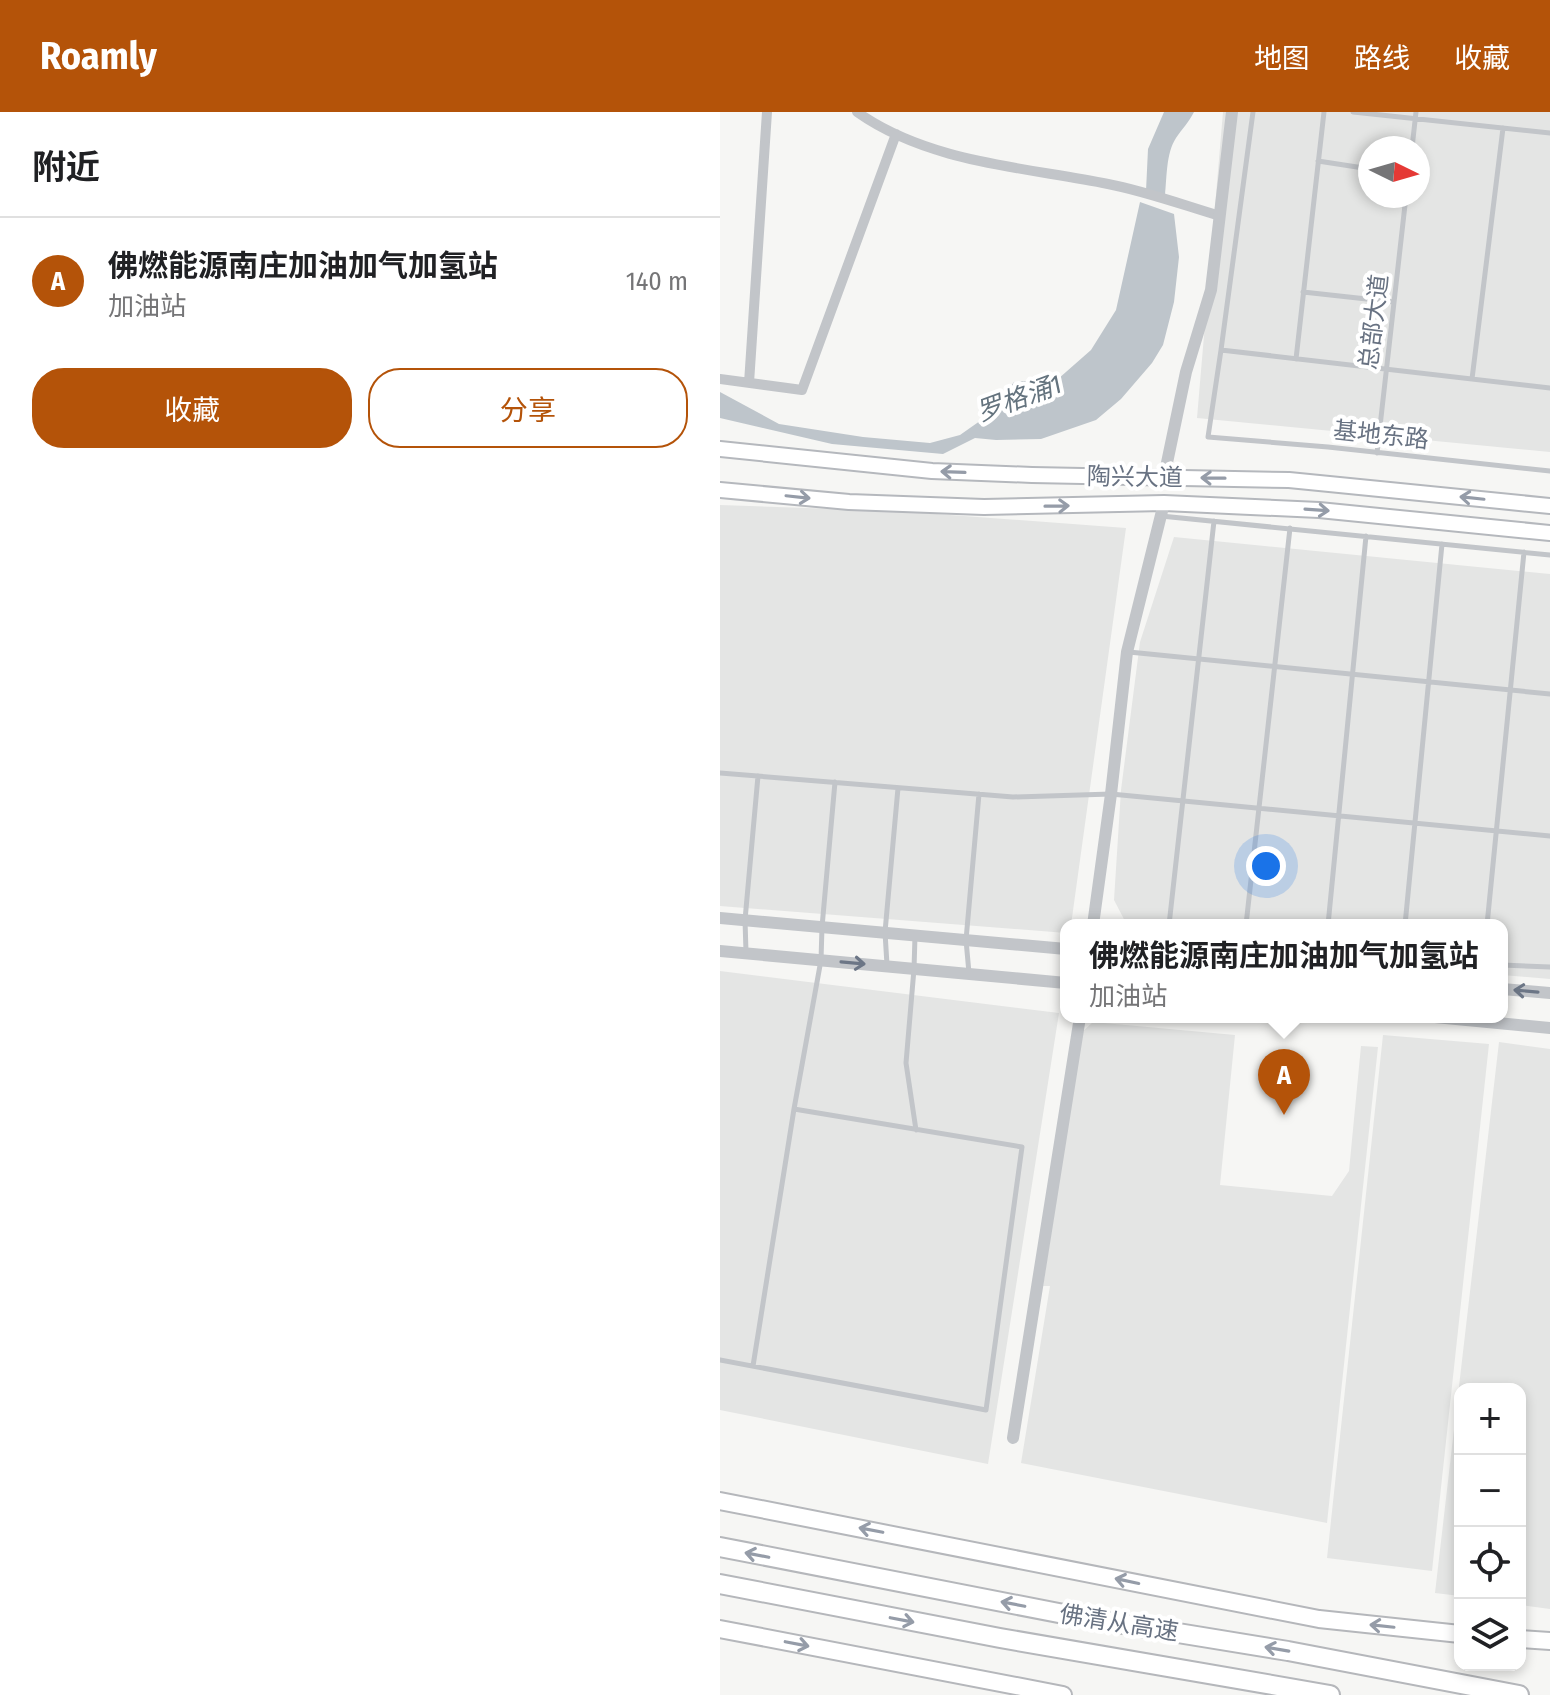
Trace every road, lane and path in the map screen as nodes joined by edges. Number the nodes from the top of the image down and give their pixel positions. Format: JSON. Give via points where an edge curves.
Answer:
{"nodes":[{"id":1,"x":767,"y":112,"type":"edge"},
{"id":2,"x":857,"y":112,"type":"edge"},
{"id":3,"x":1232,"y":112,"type":"edge"},
{"id":4,"x":1253,"y":112,"type":"edge"},
{"id":5,"x":1324,"y":112,"type":"edge"},
{"id":6,"x":1353,"y":112,"type":"edge"},
{"id":7,"x":1416,"y":115,"type":"edge"},
{"id":8,"x":1503,"y":128,"type":"junction"},
{"id":9,"x":1550,"y":133,"type":"edge"},
{"id":10,"x":896,"y":134,"type":"junction"},
{"id":11,"x":1413,"y":136,"type":"edge"},
{"id":12,"x":1318,"y":161,"type":"junction"},
{"id":13,"x":1358,"y":167,"type":"edge"},
{"id":14,"x":1405,"y":208,"type":"edge"},
{"id":15,"x":1220,"y":216,"type":"junction"},
{"id":16,"x":1303,"y":292,"type":"junction"},
{"id":17,"x":1394,"y":302,"type":"junction"},
{"id":18,"x":1221,"y":350,"type":"junction"},
{"id":19,"x":1296,"y":359,"type":"junction"},
{"id":20,"x":1386,"y":369,"type":"junction"},
{"id":21,"x":720,"y":379,"type":"edge"},
{"id":22,"x":1472,"y":379,"type":"junction"},
{"id":23,"x":749,"y":383,"type":"junction"},
{"id":24,"x":1550,"y":388,"type":"edge"},
{"id":25,"x":720,"y":449,"type":"edge"},
{"id":26,"x":1377,"y":453,"type":"junction"},
{"id":27,"x":1550,"y":471,"type":"edge"},
{"id":28,"x":1164,"y":477,"type":"junction"},
{"id":29,"x":720,"y":490,"type":"edge"},
{"id":30,"x":1550,"y":506,"type":"edge"},
{"id":31,"x":1162,"y":509,"type":"junction"},
{"id":32,"x":1214,"y":521,"type":"junction"},
{"id":33,"x":1290,"y":528,"type":"junction"},
{"id":34,"x":1550,"y":533,"type":"edge"},
{"id":35,"x":1366,"y":536,"type":"junction"},
{"id":36,"x":1442,"y":544,"type":"junction"},
{"id":37,"x":1524,"y":552,"type":"junction"},
{"id":38,"x":1550,"y":555,"type":"edge"},
{"id":39,"x":1127,"y":652,"type":"junction"},
{"id":40,"x":1199,"y":659,"type":"junction"},
{"id":41,"x":1275,"y":666,"type":"junction"},
{"id":42,"x":1352,"y":674,"type":"junction"},
{"id":43,"x":1429,"y":681,"type":"junction"},
{"id":44,"x":1511,"y":690,"type":"junction"},
{"id":45,"x":1550,"y":694,"type":"edge"},
{"id":46,"x":720,"y":773,"type":"edge"},
{"id":47,"x":758,"y":776,"type":"junction"},
{"id":48,"x":835,"y":782,"type":"junction"},
{"id":49,"x":898,"y":788,"type":"junction"},
{"id":50,"x":979,"y":794,"type":"junction"},
{"id":51,"x":1111,"y":794,"type":"junction"},
{"id":52,"x":1183,"y":802,"type":"junction"},
{"id":53,"x":1259,"y":809,"type":"junction"},
{"id":54,"x":1339,"y":817,"type":"junction"},
{"id":55,"x":1415,"y":824,"type":"junction"},
{"id":56,"x":1497,"y":831,"type":"junction"},
{"id":57,"x":1550,"y":836,"type":"edge"},
{"id":58,"x":720,"y":918,"type":"edge"},
{"id":59,"x":1098,"y":919,"type":"edge"},
{"id":60,"x":1170,"y":919,"type":"edge"},
{"id":61,"x":1247,"y":919,"type":"edge"},
{"id":62,"x":1329,"y":919,"type":"edge"},
{"id":63,"x":1406,"y":919,"type":"edge"},
{"id":64,"x":1488,"y":919,"type":"edge"},
{"id":65,"x":745,"y":920,"type":"junction"},
{"id":66,"x":822,"y":927,"type":"junction"},
{"id":67,"x":885,"y":932,"type":"junction"},
{"id":68,"x":915,"y":935,"type":"junction"},
{"id":69,"x":966,"y":940,"type":"junction"},
{"id":70,"x":1060,"y":948,"type":"edge"},
{"id":71,"x":720,"y":951,"type":"edge"},
{"id":72,"x":746,"y":953,"type":"junction"},
{"id":73,"x":821,"y":960,"type":"junction"},
{"id":74,"x":1508,"y":965,"type":"edge"},
{"id":75,"x":887,"y":966,"type":"junction"},
{"id":76,"x":1550,"y":967,"type":"edge"},
{"id":77,"x":914,"y":969,"type":"junction"},
{"id":78,"x":969,"y":974,"type":"junction"},
{"id":79,"x":1060,"y":982,"type":"edge"},
{"id":80,"x":1508,"y":990,"type":"edge"},
{"id":81,"x":1550,"y":993,"type":"edge"},
{"id":82,"x":1079,"y":1023,"type":"edge"},
{"id":83,"x":1498,"y":1023,"type":"edge"},
{"id":84,"x":1550,"y":1028,"type":"edge"},
{"id":85,"x":794,"y":1109,"type":"junction"},
{"id":86,"x":916,"y":1130,"type":"junction"},
{"id":87,"x":720,"y":1360,"type":"edge"},
{"id":88,"x":753,"y":1366,"type":"junction"},
{"id":89,"x":1013,"y":1438,"type":"dead end"},
{"id":90,"x":720,"y":1501,"type":"edge"},
{"id":91,"x":720,"y":1547,"type":"edge"},
{"id":92,"x":720,"y":1584,"type":"edge"},
{"id":93,"x":720,"y":1629,"type":"edge"},
{"id":94,"x":1454,"y":1633,"type":"edge"},
{"id":95,"x":1526,"y":1639,"type":"edge"},
{"id":96,"x":1550,"y":1641,"type":"edge"},
{"id":97,"x":1063,"y":1695,"type":"edge"},
{"id":98,"x":1330,"y":1695,"type":"edge"},
{"id":99,"x":1519,"y":1695,"type":"edge"}],
"edges":[{"from":1,"to":23,"type":"street"},
{"from":2,"to":10,"type":"street"},
{"from":3,"to":15,"type":"street"},
{"from":4,"to":18,"type":"lane"},
{"from":5,"to":12,"type":"lane"},
{"from":6,"to":7,"type":"lane"},
{"from":7,"to":8,"type":"lane"},
{"from":7,"to":11,"type":"lane"},
{"from":8,"to":9,"type":"lane"},
{"from":8,"to":22,"type":"lane"},
{"from":10,"to":15,"type":"street","via":[[952,155],[1112,184]]},
{"from":10,"to":23,"type":"street","via":[[802,390]]},
{"from":12,"to":13,"type":"lane"},
{"from":12,"to":16,"type":"lane"},
{"from":14,"to":17,"type":"lane","name":"总部大道"},
{"from":15,"to":28,"type":"street","via":[[1211,290],[1186,372]]},
{"from":16,"to":17,"type":"lane"},
{"from":16,"to":19,"type":"lane"},
{"from":17,"to":20,"type":"lane","name":"总部大道"},
{"from":18,"to":19,"type":"lane"},
{"from":18,"to":26,"type":"lane","name":"基地东路","via":[[1208,437]]},
{"from":19,"to":20,"type":"lane"},
{"from":20,"to":22,"type":"lane"},
{"from":20,"to":26,"type":"lane","name":"总部大道"},
{"from":21,"to":23,"type":"street"},
{"from":22,"to":24,"type":"lane"},
{"from":28,"to":25,"type":"main road","name":"陶兴大道","one_way":true,"via":[[932,471]]},
{"from":26,"to":27,"type":"lane","name":"基地东路"},
{"from":30,"to":28,"type":"main road","name":"陶兴大道","one_way":true,"via":[[1289,480]]},
{"from":29,"to":31,"type":"main road","name":"陶兴大道","one_way":true,"via":[[849,502]]},
{"from":31,"to":32,"type":"lane"},
{"from":31,"to":34,"type":"main road","name":"陶兴大道","one_way":true,"via":[[1319,510]]},
{"from":31,"to":39,"type":"street"},
{"from":32,"to":33,"type":"lane"},
{"from":32,"to":40,"type":"lane"},
{"from":33,"to":35,"type":"lane"},
{"from":33,"to":41,"type":"lane"},
{"from":35,"to":36,"type":"lane"},
{"from":35,"to":42,"type":"lane"},
{"from":36,"to":37,"type":"lane"},
{"from":36,"to":43,"type":"lane"},
{"from":37,"to":38,"type":"lane"},
{"from":37,"to":44,"type":"lane"},
{"from":39,"to":40,"type":"lane"},
{"from":39,"to":51,"type":"street"},
{"from":40,"to":41,"type":"lane"},
{"from":40,"to":52,"type":"lane"},
{"from":41,"to":42,"type":"lane"},
{"from":41,"to":53,"type":"lane"},
{"from":42,"to":43,"type":"lane"},
{"from":42,"to":54,"type":"lane"},
{"from":43,"to":44,"type":"lane"},
{"from":43,"to":55,"type":"lane"},
{"from":44,"to":45,"type":"lane"},
{"from":44,"to":56,"type":"lane"},
{"from":46,"to":47,"type":"lane"},
{"from":47,"to":48,"type":"lane"},
{"from":47,"to":65,"type":"lane"},
{"from":48,"to":49,"type":"lane"},
{"from":48,"to":66,"type":"lane"},
{"from":49,"to":50,"type":"lane"},
{"from":49,"to":67,"type":"lane"},
{"from":50,"to":51,"type":"lane"},
{"from":50,"to":69,"type":"lane"},
{"from":51,"to":52,"type":"lane"},
{"from":51,"to":59,"type":"street"},
{"from":52,"to":53,"type":"lane"},
{"from":52,"to":60,"type":"lane"},
{"from":53,"to":54,"type":"lane"},
{"from":53,"to":61,"type":"lane"},
{"from":54,"to":55,"type":"lane"},
{"from":54,"to":62,"type":"lane"},
{"from":55,"to":56,"type":"lane"},
{"from":55,"to":63,"type":"lane"},
{"from":56,"to":57,"type":"lane"},
{"from":56,"to":64,"type":"lane"},
{"from":58,"to":65,"type":"street"},
{"from":65,"to":66,"type":"street"},
{"from":65,"to":72,"type":"lane"},
{"from":66,"to":67,"type":"street"},
{"from":66,"to":73,"type":"lane"},
{"from":67,"to":68,"type":"street"},
{"from":67,"to":75,"type":"lane"},
{"from":68,"to":69,"type":"street"},
{"from":68,"to":77,"type":"lane"},
{"from":69,"to":70,"type":"street"},
{"from":69,"to":78,"type":"lane"},
{"from":71,"to":72,"type":"street"},
{"from":72,"to":73,"type":"street"},
{"from":73,"to":75,"type":"street","one_way":true},
{"from":73,"to":85,"type":"lane"},
{"from":74,"to":76,"type":"lane"},
{"from":75,"to":77,"type":"street"},
{"from":77,"to":78,"type":"street"},
{"from":77,"to":86,"type":"lane","via":[[906,1063]]},
{"from":78,"to":79,"type":"street"},
{"from":81,"to":80,"type":"street","one_way":true},
{"from":82,"to":89,"type":"street"},
{"from":83,"to":84,"type":"street"},
{"from":85,"to":86,"type":"lane"},
{"from":85,"to":88,"type":"lane"},
{"from":86,"to":88,"type":"lane","via":[[1022,1147],[986,1410]]},
{"from":87,"to":88,"type":"lane"},
{"from":94,"to":90,"type":"highway","one_way":true,"via":[[1319,1619]]},
{"from":99,"to":91,"type":"highway","name":"佛清从高速","one_way":true},
{"from":92,"to":98,"type":"highway","name":"佛清从高速","one_way":true},
{"from":93,"to":97,"type":"highway","one_way":true},
{"from":95,"to":96,"type":"highway"}]}
